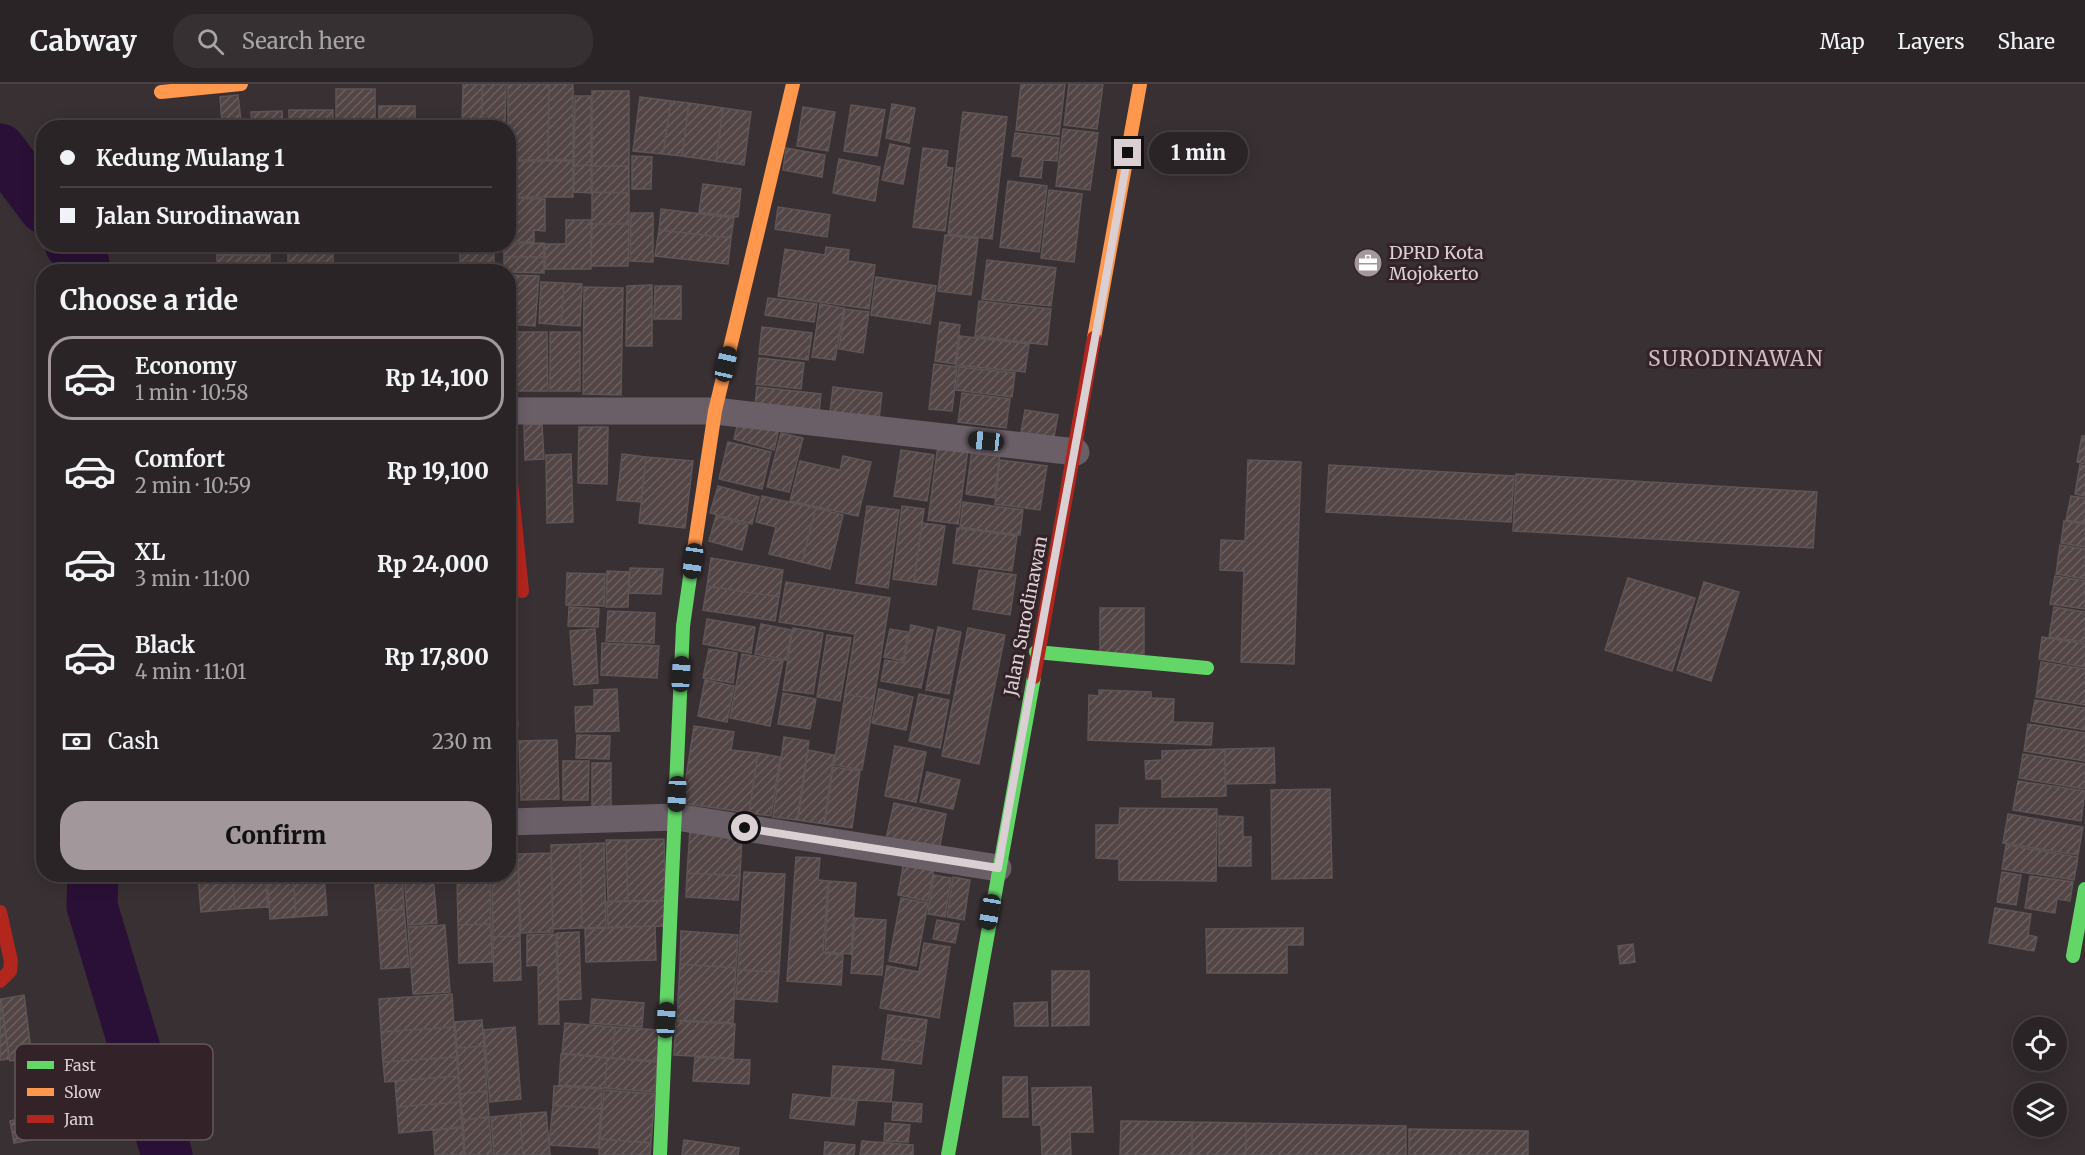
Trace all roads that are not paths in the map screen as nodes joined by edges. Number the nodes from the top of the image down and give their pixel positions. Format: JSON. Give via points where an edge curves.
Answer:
{"nodes":[{"id":1,"x":241,"y":84,"type":"edge"},
{"id":2,"x":793,"y":84,"type":"edge"},
{"id":3,"x":1140,"y":84,"type":"edge"},
{"id":4,"x":160,"y":92,"type":"dead end"},
{"id":5,"x":516,"y":411,"type":"edge"},
{"id":6,"x":715,"y":411,"type":"junction"},
{"id":7,"x":1076,"y":452,"type":"junction"},
{"id":8,"x":516,"y":532,"type":"edge"},
{"id":9,"x":522,"y":591,"type":"dead end"},
{"id":10,"x":1036,"y":652,"type":"junction"},
{"id":11,"x":1207,"y":668,"type":"dead end"},
{"id":12,"x":676,"y":818,"type":"junction"},
{"id":13,"x":516,"y":822,"type":"edge"},
{"id":14,"x":998,"y":868,"type":"junction"},
{"id":15,"x":2085,"y":889,"type":"edge"},
{"id":16,"x":0,"y":912,"type":"edge"},
{"id":17,"x":2073,"y":956,"type":"dead end"},
{"id":18,"x":0,"y":981,"type":"edge"},
{"id":19,"x":660,"y":1155,"type":"edge"},
{"id":20,"x":948,"y":1155,"type":"edge"}],
"edges":[{"from":1,"to":4,"type":"street"},
{"from":2,"to":6,"type":"street"},
{"from":3,"to":7,"type":"street","name":"Jalan Surodinawan"},
{"from":5,"to":6,"type":"street"},
{"from":6,"to":7,"type":"street"},
{"from":6,"to":12,"type":"street","via":[[683,626]]},
{"from":7,"to":10,"type":"street","name":"Jalan Surodinawan"},
{"from":8,"to":9,"type":"street"},
{"from":10,"to":11,"type":"street"},
{"from":10,"to":14,"type":"street","name":"Jalan Surodinawan"},
{"from":12,"to":13,"type":"street"},
{"from":12,"to":14,"type":"street"},
{"from":12,"to":19,"type":"street"},
{"from":14,"to":20,"type":"street","name":"Jalan Surodinawan"},
{"from":15,"to":17,"type":"street"},
{"from":16,"to":18,"type":"street","via":[[11,961],[10,971]]}]}
